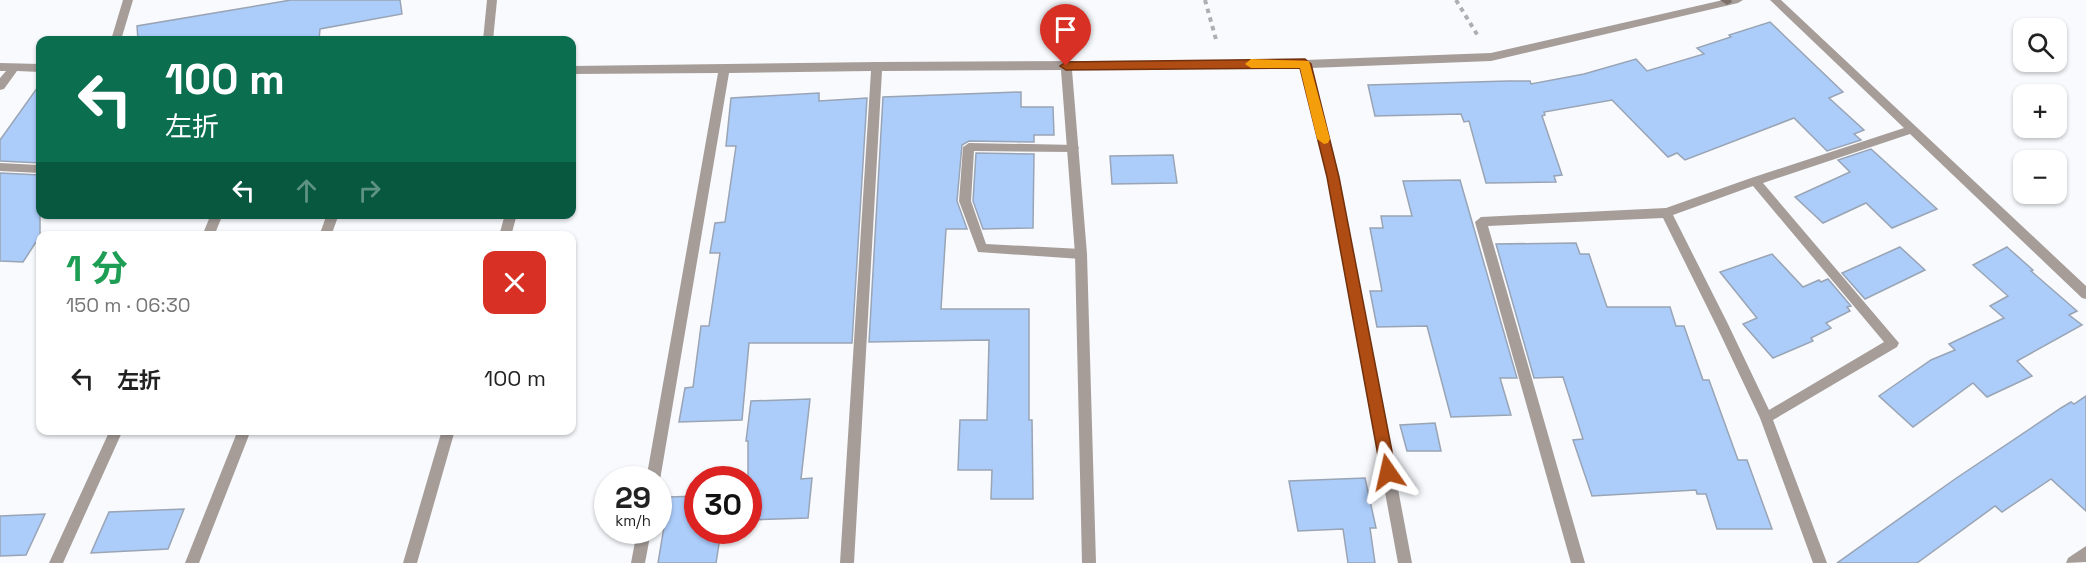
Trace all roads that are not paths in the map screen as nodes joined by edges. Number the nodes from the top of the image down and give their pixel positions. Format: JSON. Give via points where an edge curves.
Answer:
{"nodes":[{"id":1,"x":128,"y":0,"type":"edge"},
{"id":2,"x":492,"y":0,"type":"edge"},
{"id":3,"x":1738,"y":0,"type":"edge"},
{"id":4,"x":1775,"y":0,"type":"edge"},
{"id":5,"x":1726,"y":1,"type":"edge"},
{"id":6,"x":117,"y":36,"type":"edge"},
{"id":7,"x":488,"y":36,"type":"edge"},
{"id":8,"x":1305,"y":64,"type":"junction"},
{"id":9,"x":877,"y":66,"type":"junction"},
{"id":10,"x":1066,"y":66,"type":"junction"},
{"id":11,"x":0,"y":67,"type":"edge"},
{"id":12,"x":14,"y":68,"type":"junction"},
{"id":13,"x":36,"y":68,"type":"edge"},
{"id":14,"x":576,"y":70,"type":"edge"},
{"id":15,"x":724,"y":70,"type":"junction"},
{"id":16,"x":0,"y":86,"type":"edge"},
{"id":17,"x":1911,"y":130,"type":"junction"},
{"id":18,"x":1073,"y":148,"type":"junction"},
{"id":19,"x":0,"y":168,"type":"edge"},
{"id":20,"x":36,"y":169,"type":"edge"},
{"id":21,"x":1755,"y":182,"type":"junction"},
{"id":22,"x":1666,"y":213,"type":"junction"},
{"id":23,"x":1081,"y":254,"type":"junction"},
{"id":24,"x":2086,"y":294,"type":"edge"},
{"id":25,"x":1766,"y":418,"type":"junction"},
{"id":26,"x":115,"y":435,"type":"edge"},
{"id":27,"x":243,"y":435,"type":"edge"},
{"id":28,"x":448,"y":435,"type":"edge"},
{"id":29,"x":654,"y":466,"type":"edge"},
{"id":30,"x":642,"y":544,"type":"edge"},
{"id":31,"x":2086,"y":553,"type":"edge"},
{"id":32,"x":56,"y":563,"type":"edge"},
{"id":33,"x":192,"y":563,"type":"edge"},
{"id":34,"x":410,"y":563,"type":"edge"},
{"id":35,"x":638,"y":563,"type":"edge"},
{"id":36,"x":847,"y":563,"type":"edge"},
{"id":37,"x":1089,"y":563,"type":"edge"},
{"id":38,"x":1405,"y":563,"type":"edge"},
{"id":39,"x":1578,"y":563,"type":"edge"},
{"id":40,"x":1820,"y":563,"type":"edge"},
{"id":41,"x":2073,"y":563,"type":"edge"}],
"edges":[{"from":1,"to":6,"type":"street"},
{"from":2,"to":7,"type":"street"},
{"from":3,"to":5,"type":"street"},
{"from":4,"to":17,"type":"street"},
{"from":5,"to":8,"type":"street","via":[[1491,57]]},
{"from":8,"to":10,"type":"street"},
{"from":8,"to":38,"type":"street","via":[[1333,177]]},
{"from":9,"to":10,"type":"street"},
{"from":9,"to":15,"type":"street"},
{"from":9,"to":36,"type":"street"},
{"from":10,"to":18,"type":"street"},
{"from":11,"to":12,"type":"street"},
{"from":12,"to":13,"type":"street"},
{"from":12,"to":16,"type":"street"},
{"from":14,"to":15,"type":"street"},
{"from":15,"to":29,"type":"street"},
{"from":17,"to":21,"type":"street"},
{"from":17,"to":24,"type":"street"},
{"from":18,"to":23,"type":"street"},
{"from":18,"to":23,"type":"street","via":[[969,147],[965,201],[982,249]]},
{"from":19,"to":20,"type":"street"},
{"from":21,"to":22,"type":"street"},
{"from":21,"to":25,"type":"street","via":[[1893,343]]},
{"from":22,"to":25,"type":"street"},
{"from":22,"to":39,"type":"street","via":[[1481,222]]},
{"from":23,"to":37,"type":"street"},
{"from":25,"to":40,"type":"street"},
{"from":26,"to":32,"type":"street"},
{"from":27,"to":33,"type":"street"},
{"from":28,"to":34,"type":"street"},
{"from":30,"to":35,"type":"street"},
{"from":31,"to":41,"type":"street"}]}
